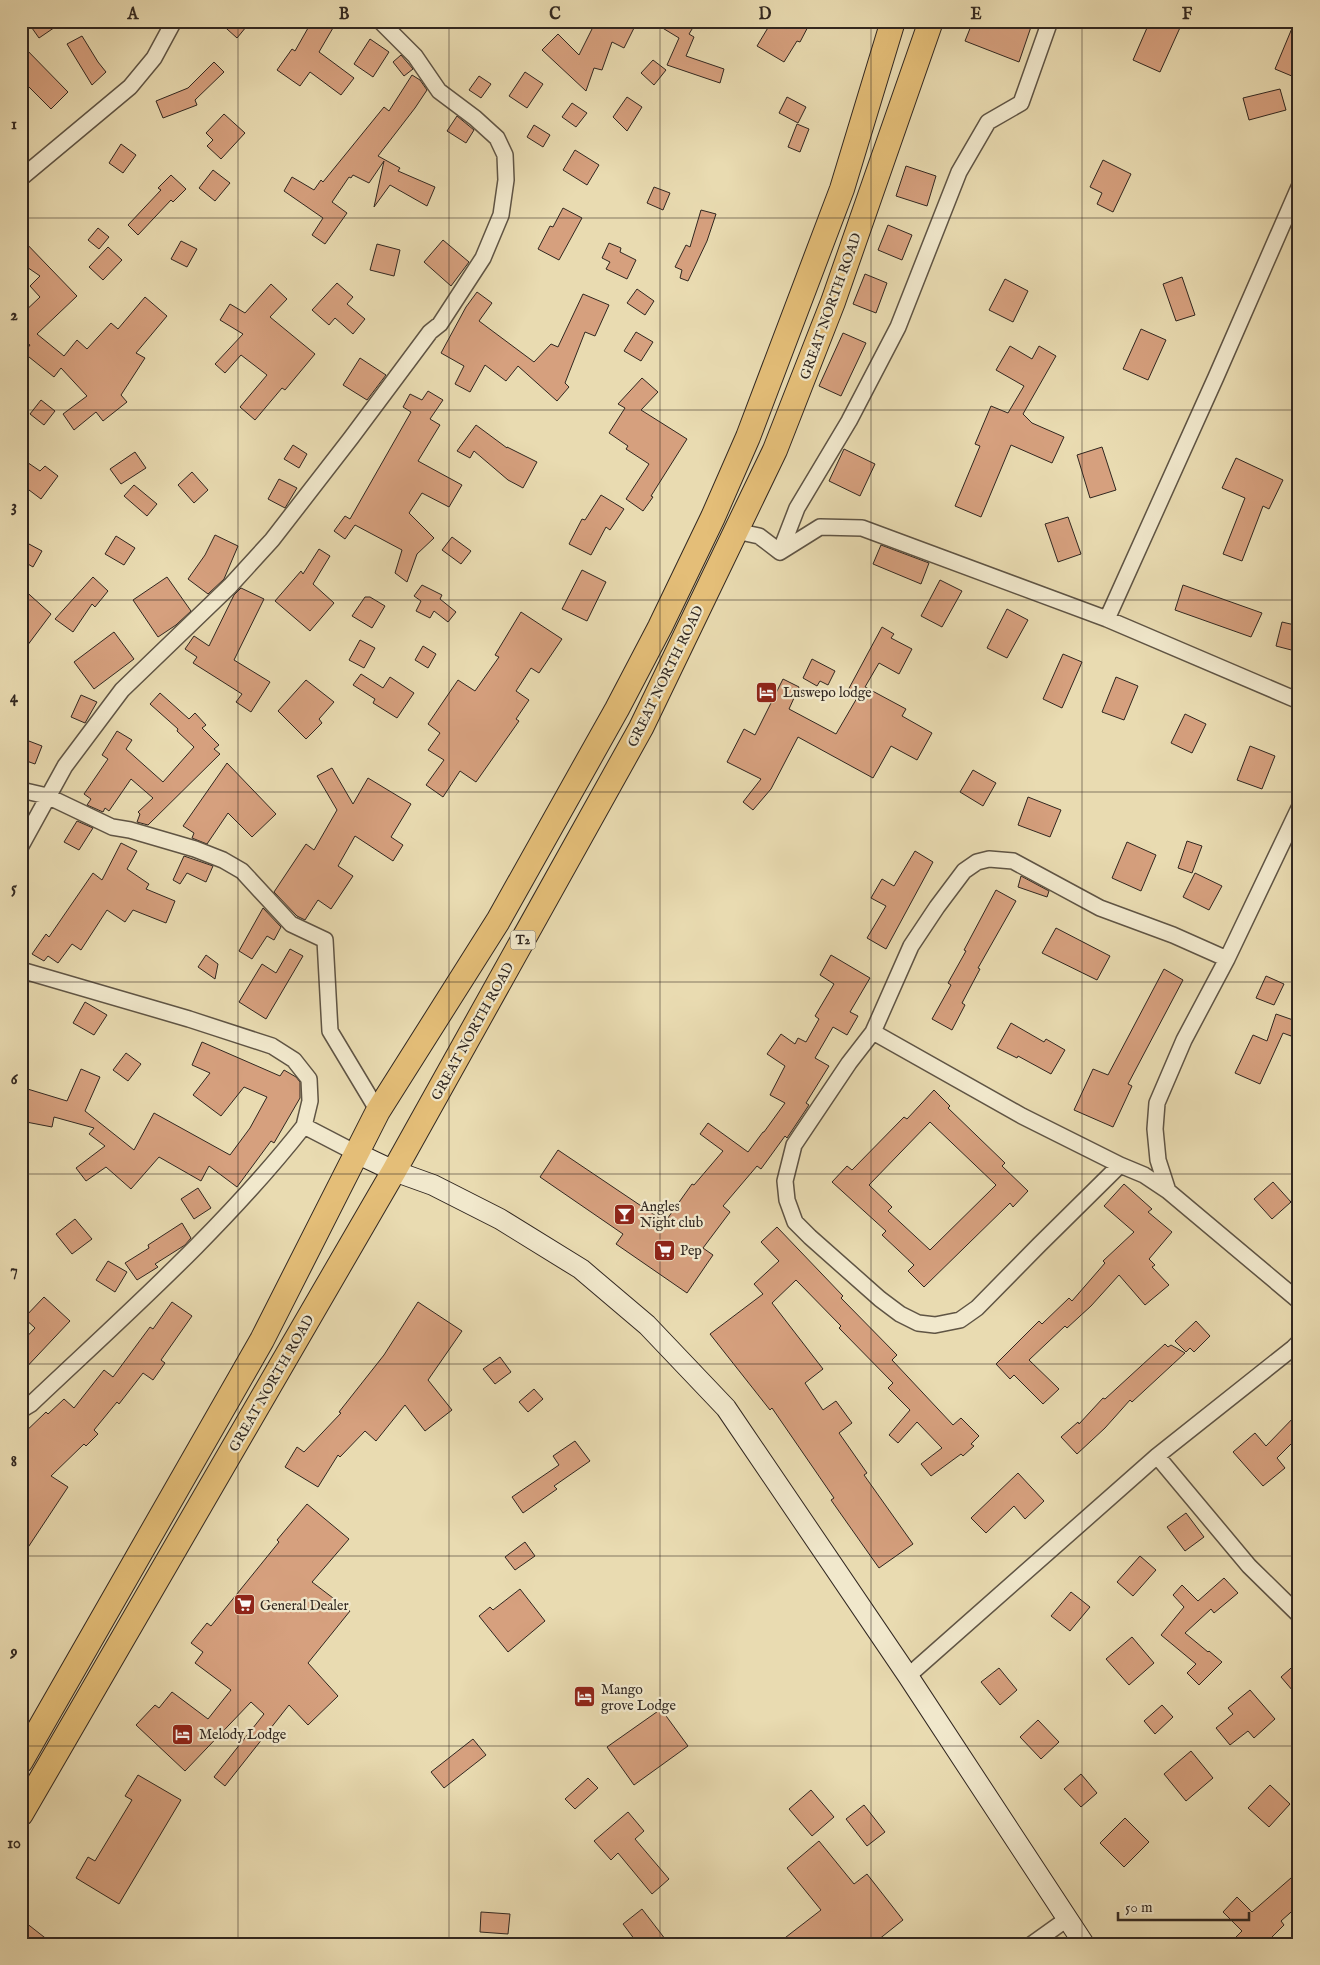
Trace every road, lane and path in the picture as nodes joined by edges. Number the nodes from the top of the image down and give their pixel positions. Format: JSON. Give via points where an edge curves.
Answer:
{"nodes":[{"id":1,"x":174,"y":21,"type":"edge"},
{"id":2,"x":380,"y":21,"type":"edge"},
{"id":3,"x":892,"y":21,"type":"edge"},
{"id":4,"x":931,"y":21,"type":"edge"},
{"id":5,"x":1050,"y":21,"type":"edge"},
{"id":6,"x":21,"y":178,"type":"edge"},
{"id":7,"x":1299,"y":186,"type":"edge"},
{"id":8,"x":736,"y":530,"type":"junction"},
{"id":9,"x":780,"y":552,"type":"junction"},
{"id":10,"x":1106,"y":619,"type":"junction"},
{"id":11,"x":1299,"y":701,"type":"edge"},
{"id":12,"x":21,"y":790,"type":"edge"},
{"id":13,"x":47,"y":796,"type":"junction"},
{"id":14,"x":1299,"y":808,"type":"edge"},
{"id":15,"x":21,"y":846,"type":"edge"},
{"id":16,"x":1226,"y":959,"type":"junction"},
{"id":17,"x":21,"y":970,"type":"edge"},
{"id":18,"x":873,"y":1032,"type":"junction"},
{"id":19,"x":378,"y":1111,"type":"junction"},
{"id":20,"x":304,"y":1126,"type":"junction"},
{"id":21,"x":356,"y":1153,"type":"junction"},
{"id":22,"x":1120,"y":1165,"type":"junction"},
{"id":23,"x":394,"y":1171,"type":"junction"},
{"id":24,"x":1168,"y":1191,"type":"junction"},
{"id":25,"x":1299,"y":1301,"type":"edge"},
{"id":26,"x":1299,"y":1342,"type":"edge"},
{"id":27,"x":21,"y":1410,"type":"edge"},
{"id":28,"x":1157,"y":1456,"type":"junction"},
{"id":29,"x":1297,"y":1611,"type":"edge"},
{"id":30,"x":908,"y":1676,"type":"junction"},
{"id":31,"x":21,"y":1761,"type":"edge"},
{"id":32,"x":21,"y":1814,"type":"edge"},
{"id":33,"x":1067,"y":1919,"type":"junction"},
{"id":34,"x":1032,"y":1944,"type":"edge"},
{"id":35,"x":1084,"y":1944,"type":"edge"}],
"edges":[{"from":1,"to":6,"type":"street","via":[[154,58],[130,87]]},
{"from":2,"to":13,"type":"street","via":[[415,56],[439,91],[497,138],[505,154],[506,180],[501,215],[483,258],[440,324],[430,332],[272,540],[230,586],[122,690],[65,766]]},
{"from":3,"to":19,"type":"highway","name":"GREAT NORTH ROAD","number":"T2","via":[[842,189],[748,437],[713,517],[638,671],[498,921]]},
{"from":4,"to":8,"type":"highway","name":"GREAT NORTH ROAD","number":"T2","via":[[807,372],[775,450]]},
{"from":5,"to":9,"type":"street","via":[[1021,103],[988,122],[959,172],[898,327],[849,421],[797,508]]},
{"from":7,"to":10,"type":"street"},
{"from":8,"to":9,"type":"street","via":[[759,536]]},
{"from":8,"to":23,"type":"highway","name":"GREAT NORTH ROAD","number":"T2","via":[[641,728]]},
{"from":9,"to":10,"type":"street","via":[[820,527],[862,528]]},
{"from":10,"to":11,"type":"street"},
{"from":12,"to":13,"type":"street"},
{"from":13,"to":15,"type":"street"},
{"from":13,"to":19,"type":"street","via":[[112,827],[195,849],[223,860],[242,871],[291,924],[325,940],[330,1031]]},
{"from":14,"to":16,"type":"street"},
{"from":16,"to":18,"type":"street","via":[[1100,908],[1013,861],[977,862],[964,871],[911,946]]},
{"from":16,"to":24,"type":"street","via":[[1184,1040],[1158,1103],[1155,1129],[1158,1160]]},
{"from":17,"to":20,"type":"street","via":[[272,1046],[294,1060],[309,1079],[310,1101]]},
{"from":18,"to":22,"type":"street","via":[[1022,1116]]},
{"from":18,"to":22,"type":"street","via":[[794,1145],[785,1181],[787,1200],[795,1222],[900,1314],[918,1323],[935,1325],[960,1320],[977,1308]]},
{"from":19,"to":21,"type":"highway","name":"GREAT NORTH ROAD","number":"T2"},
{"from":20,"to":21,"type":"street"},
{"from":20,"to":27,"type":"street","via":[[270,1169],[194,1250]]},
{"from":21,"to":23,"type":"main road"},
{"from":21,"to":31,"type":"highway","name":"GREAT NORTH ROAD","number":"T2","via":[[262,1340]]},
{"from":22,"to":24,"type":"street","via":[[1144,1175]]},
{"from":23,"to":30,"type":"main road","via":[[434,1185],[500,1219],[582,1269],[647,1325],[726,1408]]},
{"from":23,"to":32,"type":"highway","name":"GREAT NORTH ROAD","number":"T2"},
{"from":24,"to":25,"type":"street"},
{"from":26,"to":28,"type":"street"},
{"from":28,"to":29,"type":"street","via":[[1249,1566]]},
{"from":28,"to":30,"type":"street"},
{"from":30,"to":33,"type":"main road"},
{"from":33,"to":34,"type":"street"},
{"from":33,"to":35,"type":"main road"}]}
